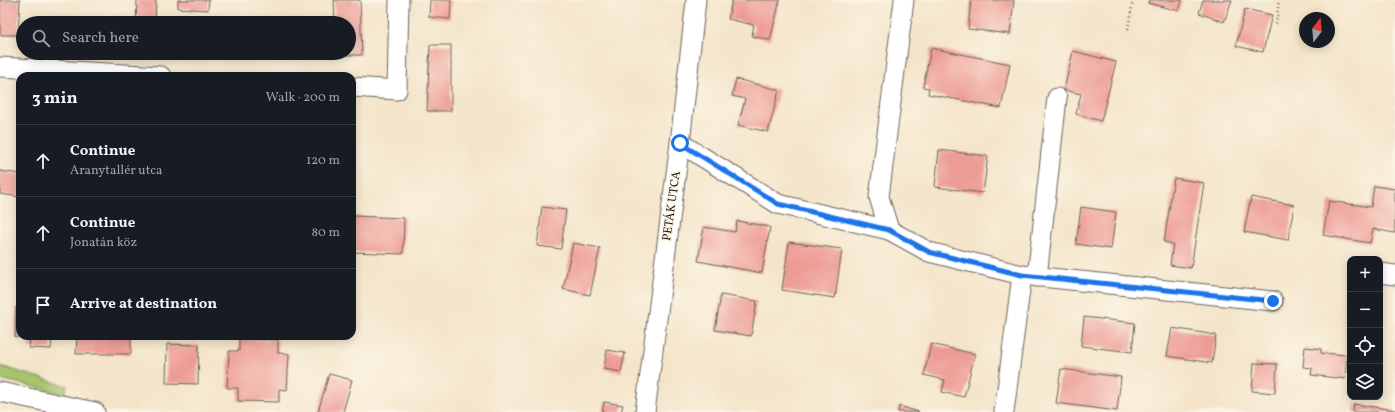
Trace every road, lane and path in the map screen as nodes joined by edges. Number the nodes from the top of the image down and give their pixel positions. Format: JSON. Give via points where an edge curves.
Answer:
{"nodes":[{"id":1,"x":398,"y":0,"type":"edge"},
{"id":2,"x":696,"y":0,"type":"edge"},
{"id":3,"x":904,"y":0,"type":"edge"},
{"id":4,"x":1132,"y":0,"type":"edge"},
{"id":5,"x":1279,"y":0,"type":"edge"},
{"id":6,"x":1276,"y":24,"type":"dead end"},
{"id":7,"x":1128,"y":29,"type":"dead end"},
{"id":8,"x":0,"y":67,"type":"edge"},
{"id":9,"x":89,"y":72,"type":"edge"},
{"id":10,"x":356,"y":87,"type":"edge"},
{"id":11,"x":1057,"y":98,"type":"dead end"},
{"id":12,"x":680,"y":143,"type":"junction"},
{"id":13,"x":889,"y":230,"type":"junction"},
{"id":14,"x":1383,"y":273,"type":"edge"},
{"id":15,"x":1395,"y":275,"type":"edge"},
{"id":16,"x":1030,"y":276,"type":"junction"},
{"id":17,"x":1273,"y":301,"type":"dead end"},
{"id":18,"x":0,"y":392,"type":"edge"},
{"id":19,"x":88,"y":411,"type":"edge"},
{"id":20,"x":645,"y":412,"type":"edge"},
{"id":21,"x":1004,"y":412,"type":"edge"}],
"edges":[{"from":1,"to":10,"type":"street","via":[[397,90]]},
{"from":2,"to":12,"type":"street","name":"PETÁK UTCA"},
{"from":3,"to":13,"type":"street","via":[[879,197]]},
{"from":4,"to":7,"type":"path"},
{"from":5,"to":6,"type":"path"},
{"from":8,"to":9,"type":"street"},
{"from":11,"to":16,"type":"street"},
{"from":12,"to":13,"type":"street","via":[[778,204]]},
{"from":12,"to":20,"type":"street","name":"PETÁK UTCA"},
{"from":13,"to":16,"type":"street","via":[[929,252]]},
{"from":14,"to":15,"type":"street"},
{"from":16,"to":17,"type":"street"},
{"from":16,"to":21,"type":"street"},
{"from":18,"to":19,"type":"street"}]}
